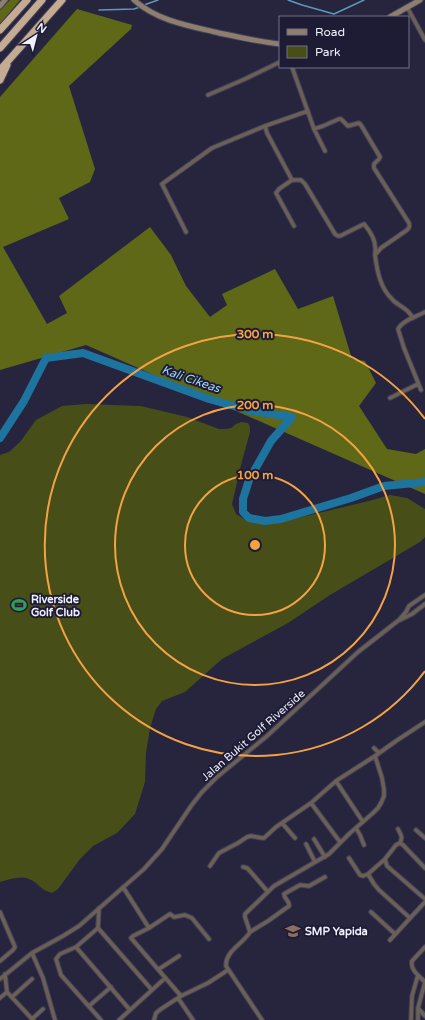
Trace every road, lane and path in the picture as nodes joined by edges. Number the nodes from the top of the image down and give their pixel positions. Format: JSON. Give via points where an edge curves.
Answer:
{"nodes":[{"id":1,"x":5,"y":0,"type":"edge"},
{"id":2,"x":26,"y":0,"type":"edge"},
{"id":3,"x":42,"y":0,"type":"edge"},
{"id":4,"x":62,"y":0,"type":"edge"},
{"id":5,"x":420,"y":0,"type":"edge"},
{"id":6,"x":136,"y":2,"type":"edge"},
{"id":7,"x":0,"y":6,"type":"edge"},
{"id":8,"x":407,"y":7,"type":"junction"},
{"id":9,"x":392,"y":16,"type":"edge"},
{"id":10,"x":0,"y":30,"type":"edge"},
{"id":11,"x":425,"y":40,"type":"edge"},
{"id":12,"x":279,"y":44,"type":"edge"},
{"id":13,"x":0,"y":48,"type":"edge"},
{"id":14,"x":11,"y":58,"type":"junction"},
{"id":15,"x":279,"y":62,"type":"edge"},
{"id":16,"x":292,"y":68,"type":"edge"},
{"id":17,"x":0,"y":70,"type":"edge"},
{"id":18,"x":0,"y":80,"type":"edge"},
{"id":19,"x":208,"y":95,"type":"dead end"},
{"id":20,"x":308,"y":112,"type":"junction"},
{"id":21,"x":266,"y":126,"type":"junction"},
{"id":22,"x":314,"y":129,"type":"junction"},
{"id":23,"x":325,"y":151,"type":"dead end"},
{"id":24,"x":292,"y":180,"type":"junction"},
{"id":25,"x":294,"y":226,"type":"dead end"},
{"id":26,"x":186,"y":232,"type":"dead end"},
{"id":27,"x":375,"y":255,"type":"junction"},
{"id":28,"x":425,"y":312,"type":"edge"},
{"id":29,"x":413,"y":318,"type":"junction"},
{"id":30,"x":418,"y":384,"type":"junction"},
{"id":31,"x":421,"y":390,"type":"dead end"},
{"id":32,"x":390,"y":398,"type":"dead end"},
{"id":33,"x":425,"y":595,"type":"edge"},
{"id":34,"x":425,"y":604,"type":"edge"},
{"id":35,"x":399,"y":620,"type":"junction"},
{"id":36,"x":425,"y":722,"type":"edge"},
{"id":37,"x":374,"y":748,"type":"dead end"},
{"id":38,"x":379,"y":753,"type":"junction"},
{"id":39,"x":375,"y":756,"type":"junction"},
{"id":40,"x":336,"y":781,"type":"junction"},
{"id":41,"x":311,"y":803,"type":"junction"},
{"id":42,"x":282,"y":822,"type":"junction"},
{"id":43,"x":362,"y":822,"type":"junction"},
{"id":44,"x":356,"y":828,"type":"junction"},
{"id":45,"x":398,"y":829,"type":"dead end"},
{"id":46,"x":416,"y":830,"type":"dead end"},
{"id":47,"x":295,"y":838,"type":"dead end"},
{"id":48,"x":425,"y":838,"type":"edge"},
{"id":49,"x":314,"y":840,"type":"dead end"},
{"id":50,"x":340,"y":842,"type":"junction"},
{"id":51,"x":306,"y":844,"type":"dead end"},
{"id":52,"x":400,"y":844,"type":"junction"},
{"id":53,"x":364,"y":845,"type":"dead end"},
{"id":54,"x":325,"y":856,"type":"junction"},
{"id":55,"x":349,"y":858,"type":"dead end"},
{"id":56,"x":385,"y":858,"type":"junction"},
{"id":57,"x":315,"y":862,"type":"junction"},
{"id":58,"x":210,"y":866,"type":"dead end"},
{"id":59,"x":243,"y":867,"type":"dead end"},
{"id":60,"x":425,"y":868,"type":"edge"},
{"id":61,"x":368,"y":874,"type":"junction"},
{"id":62,"x":325,"y":877,"type":"dead end"},
{"id":63,"x":123,"y":887,"type":"junction"},
{"id":64,"x":268,"y":892,"type":"junction"},
{"id":65,"x":425,"y":901,"type":"edge"},
{"id":66,"x":99,"y":908,"type":"junction"},
{"id":67,"x":0,"y":912,"type":"edge"},
{"id":68,"x":371,"y":912,"type":"dead end"},
{"id":69,"x":410,"y":918,"type":"junction"},
{"id":70,"x":98,"y":928,"type":"junction"},
{"id":71,"x":149,"y":928,"type":"junction"},
{"id":72,"x":250,"y":932,"type":"junction"},
{"id":73,"x":395,"y":934,"type":"junction"},
{"id":74,"x":209,"y":939,"type":"dead end"},
{"id":75,"x":390,"y":940,"type":"dead end"},
{"id":76,"x":76,"y":947,"type":"junction"},
{"id":77,"x":425,"y":947,"type":"edge"},
{"id":78,"x":32,"y":952,"type":"junction"},
{"id":79,"x":179,"y":956,"type":"dead end"},
{"id":80,"x":0,"y":960,"type":"edge"},
{"id":81,"x":159,"y":969,"type":"junction"},
{"id":82,"x":228,"y":970,"type":"junction"},
{"id":83,"x":5,"y":974,"type":"junction"},
{"id":84,"x":418,"y":975,"type":"junction"},
{"id":85,"x":0,"y":979,"type":"edge"},
{"id":86,"x":32,"y":979,"type":"dead end"},
{"id":87,"x":163,"y":980,"type":"dead end"},
{"id":88,"x":424,"y":980,"type":"edge"},
{"id":89,"x":111,"y":987,"type":"junction"},
{"id":90,"x":152,"y":990,"type":"junction"},
{"id":91,"x":7,"y":992,"type":"junction"},
{"id":92,"x":12,"y":997,"type":"junction"},
{"id":93,"x":179,"y":997,"type":"junction"},
{"id":94,"x":0,"y":998,"type":"edge"},
{"id":95,"x":89,"y":1006,"type":"junction"},
{"id":96,"x":418,"y":1008,"type":"junction"},
{"id":97,"x":43,"y":1009,"type":"dead end"},
{"id":98,"x":130,"y":1010,"type":"junction"},
{"id":99,"x":425,"y":1016,"type":"edge"},
{"id":100,"x":154,"y":1019,"type":"edge"},
{"id":101,"x":32,"y":1020,"type":"edge"},
{"id":102,"x":55,"y":1020,"type":"edge"},
{"id":103,"x":101,"y":1020,"type":"edge"},
{"id":104,"x":119,"y":1020,"type":"edge"},
{"id":105,"x":193,"y":1020,"type":"edge"},
{"id":106,"x":262,"y":1020,"type":"edge"},
{"id":107,"x":411,"y":1020,"type":"edge"},
{"id":108,"x":418,"y":1020,"type":"edge"}],
"edges":[{"from":1,"to":7,"type":"main road"},
{"from":2,"to":10,"type":"highway"},
{"from":3,"to":13,"type":"highway"},
{"from":4,"to":14,"type":"highway"},
{"from":5,"to":8,"type":"main road"},
{"from":6,"to":12,"type":"main road","via":[[178,23]]},
{"from":8,"to":9,"type":"main road"},
{"from":8,"to":11,"type":"street"},
{"from":14,"to":17,"type":"highway"},
{"from":14,"to":18,"type":"highway"},
{"from":15,"to":19,"type":"street"},
{"from":16,"to":20,"type":"street"},
{"from":20,"to":21,"type":"street"},
{"from":20,"to":22,"type":"street"},
{"from":21,"to":24,"type":"street","via":[[267,133]]},
{"from":21,"to":26,"type":"street","via":[[212,148],[162,184]]},
{"from":22,"to":23,"type":"street"},
{"from":22,"to":27,"type":"street","via":[[339,119],[348,126],[360,123],[379,155],[380,158],[374,168],[410,226]]},
{"from":24,"to":25,"type":"street","via":[[276,193]]},
{"from":24,"to":27,"type":"street","via":[[301,180],[305,184],[336,236],[364,224],[375,241]]},
{"from":27,"to":29,"type":"street","via":[[380,279],[386,292]]},
{"from":28,"to":29,"type":"street"},
{"from":29,"to":30,"type":"street","via":[[400,325],[398,332]]},
{"from":30,"to":31,"type":"street"},
{"from":30,"to":32,"type":"street"},
{"from":33,"to":35,"type":"street","via":[[409,606]]},
{"from":34,"to":35,"type":"street"},
{"from":35,"to":63,"type":"street","name":"Jalan Bukit Golf Riverside","via":[[358,652],[286,720],[217,777],[191,806],[157,856]]},
{"from":36,"to":38,"type":"street"},
{"from":37,"to":38,"type":"street"},
{"from":38,"to":39,"type":"street"},
{"from":39,"to":40,"type":"street"},
{"from":39,"to":43,"type":"street","via":[[384,784],[384,796],[378,808]]},
{"from":40,"to":41,"type":"street"},
{"from":40,"to":43,"type":"street"},
{"from":41,"to":42,"type":"street"},
{"from":41,"to":50,"type":"street"},
{"from":42,"to":47,"type":"street"},
{"from":42,"to":58,"type":"street","via":[[264,838],[249,836],[221,852]]},
{"from":43,"to":44,"type":"street"},
{"from":44,"to":50,"type":"street"},
{"from":44,"to":53,"type":"street"},
{"from":45,"to":52,"type":"street","via":[[402,836]]},
{"from":46,"to":48,"type":"street"},
{"from":49,"to":54,"type":"street"},
{"from":50,"to":54,"type":"street"},
{"from":51,"to":57,"type":"street"},
{"from":52,"to":56,"type":"street"},
{"from":52,"to":60,"type":"street"},
{"from":54,"to":57,"type":"street"},
{"from":55,"to":61,"type":"street","via":[[360,875]]},
{"from":56,"to":61,"type":"street"},
{"from":56,"to":65,"type":"street","via":[[388,866]]},
{"from":57,"to":64,"type":"street"},
{"from":59,"to":64,"type":"street","via":[[247,868]]},
{"from":61,"to":69,"type":"street","via":[[379,890]]},
{"from":62,"to":72,"type":"street","via":[[309,886],[300,885],[284,894],[289,906]]},
{"from":63,"to":66,"type":"street","name":"Jalan Bukit Golf Riverside"},
{"from":63,"to":71,"type":"street"},
{"from":64,"to":72,"type":"street","via":[[245,914]]},
{"from":65,"to":69,"type":"street"},
{"from":66,"to":70,"type":"street"},
{"from":66,"to":78,"type":"street","name":"Jalan Bukit Golf Riverside","via":[[72,931]]},
{"from":67,"to":80,"type":"street","via":[[15,947]]},
{"from":68,"to":73,"type":"street"},
{"from":69,"to":73,"type":"street"},
{"from":70,"to":76,"type":"street"},
{"from":70,"to":90,"type":"street"},
{"from":71,"to":74,"type":"street","via":[[170,914],[174,917],[185,915],[192,918]]},
{"from":71,"to":81,"type":"street","via":[[131,938]]},
{"from":72,"to":82,"type":"street","via":[[227,959]]},
{"from":73,"to":75,"type":"street"},
{"from":76,"to":89,"type":"street"},
{"from":76,"to":95,"type":"street","via":[[60,954],[56,959],[61,975]]},
{"from":77,"to":84,"type":"street","via":[[411,964]]},
{"from":78,"to":83,"type":"street","name":"Jalan Bukit Golf Riverside"},
{"from":78,"to":102,"type":"street","via":[[43,978]]},
{"from":79,"to":81,"type":"street"},
{"from":81,"to":93,"type":"street"},
{"from":82,"to":93,"type":"street","via":[[208,984]]},
{"from":82,"to":106,"type":"street"},
{"from":83,"to":85,"type":"street","name":"Jalan Bukit Golf Riverside"},
{"from":83,"to":91,"type":"street"},
{"from":84,"to":88,"type":"street"},
{"from":84,"to":107,"type":"street","via":[[412,996]]},
{"from":86,"to":92,"type":"street"},
{"from":87,"to":90,"type":"street"},
{"from":88,"to":96,"type":"street"},
{"from":89,"to":95,"type":"street"},
{"from":89,"to":98,"type":"street"},
{"from":90,"to":98,"type":"street"},
{"from":91,"to":92,"type":"street"},
{"from":91,"to":94,"type":"street"},
{"from":92,"to":101,"type":"street"},
{"from":93,"to":100,"type":"street","via":[[158,1011]]},
{"from":93,"to":105,"type":"street"},
{"from":95,"to":103,"type":"street"},
{"from":96,"to":99,"type":"street"},
{"from":96,"to":108,"type":"street"},
{"from":97,"to":101,"type":"street"},
{"from":98,"to":104,"type":"street"}]}
